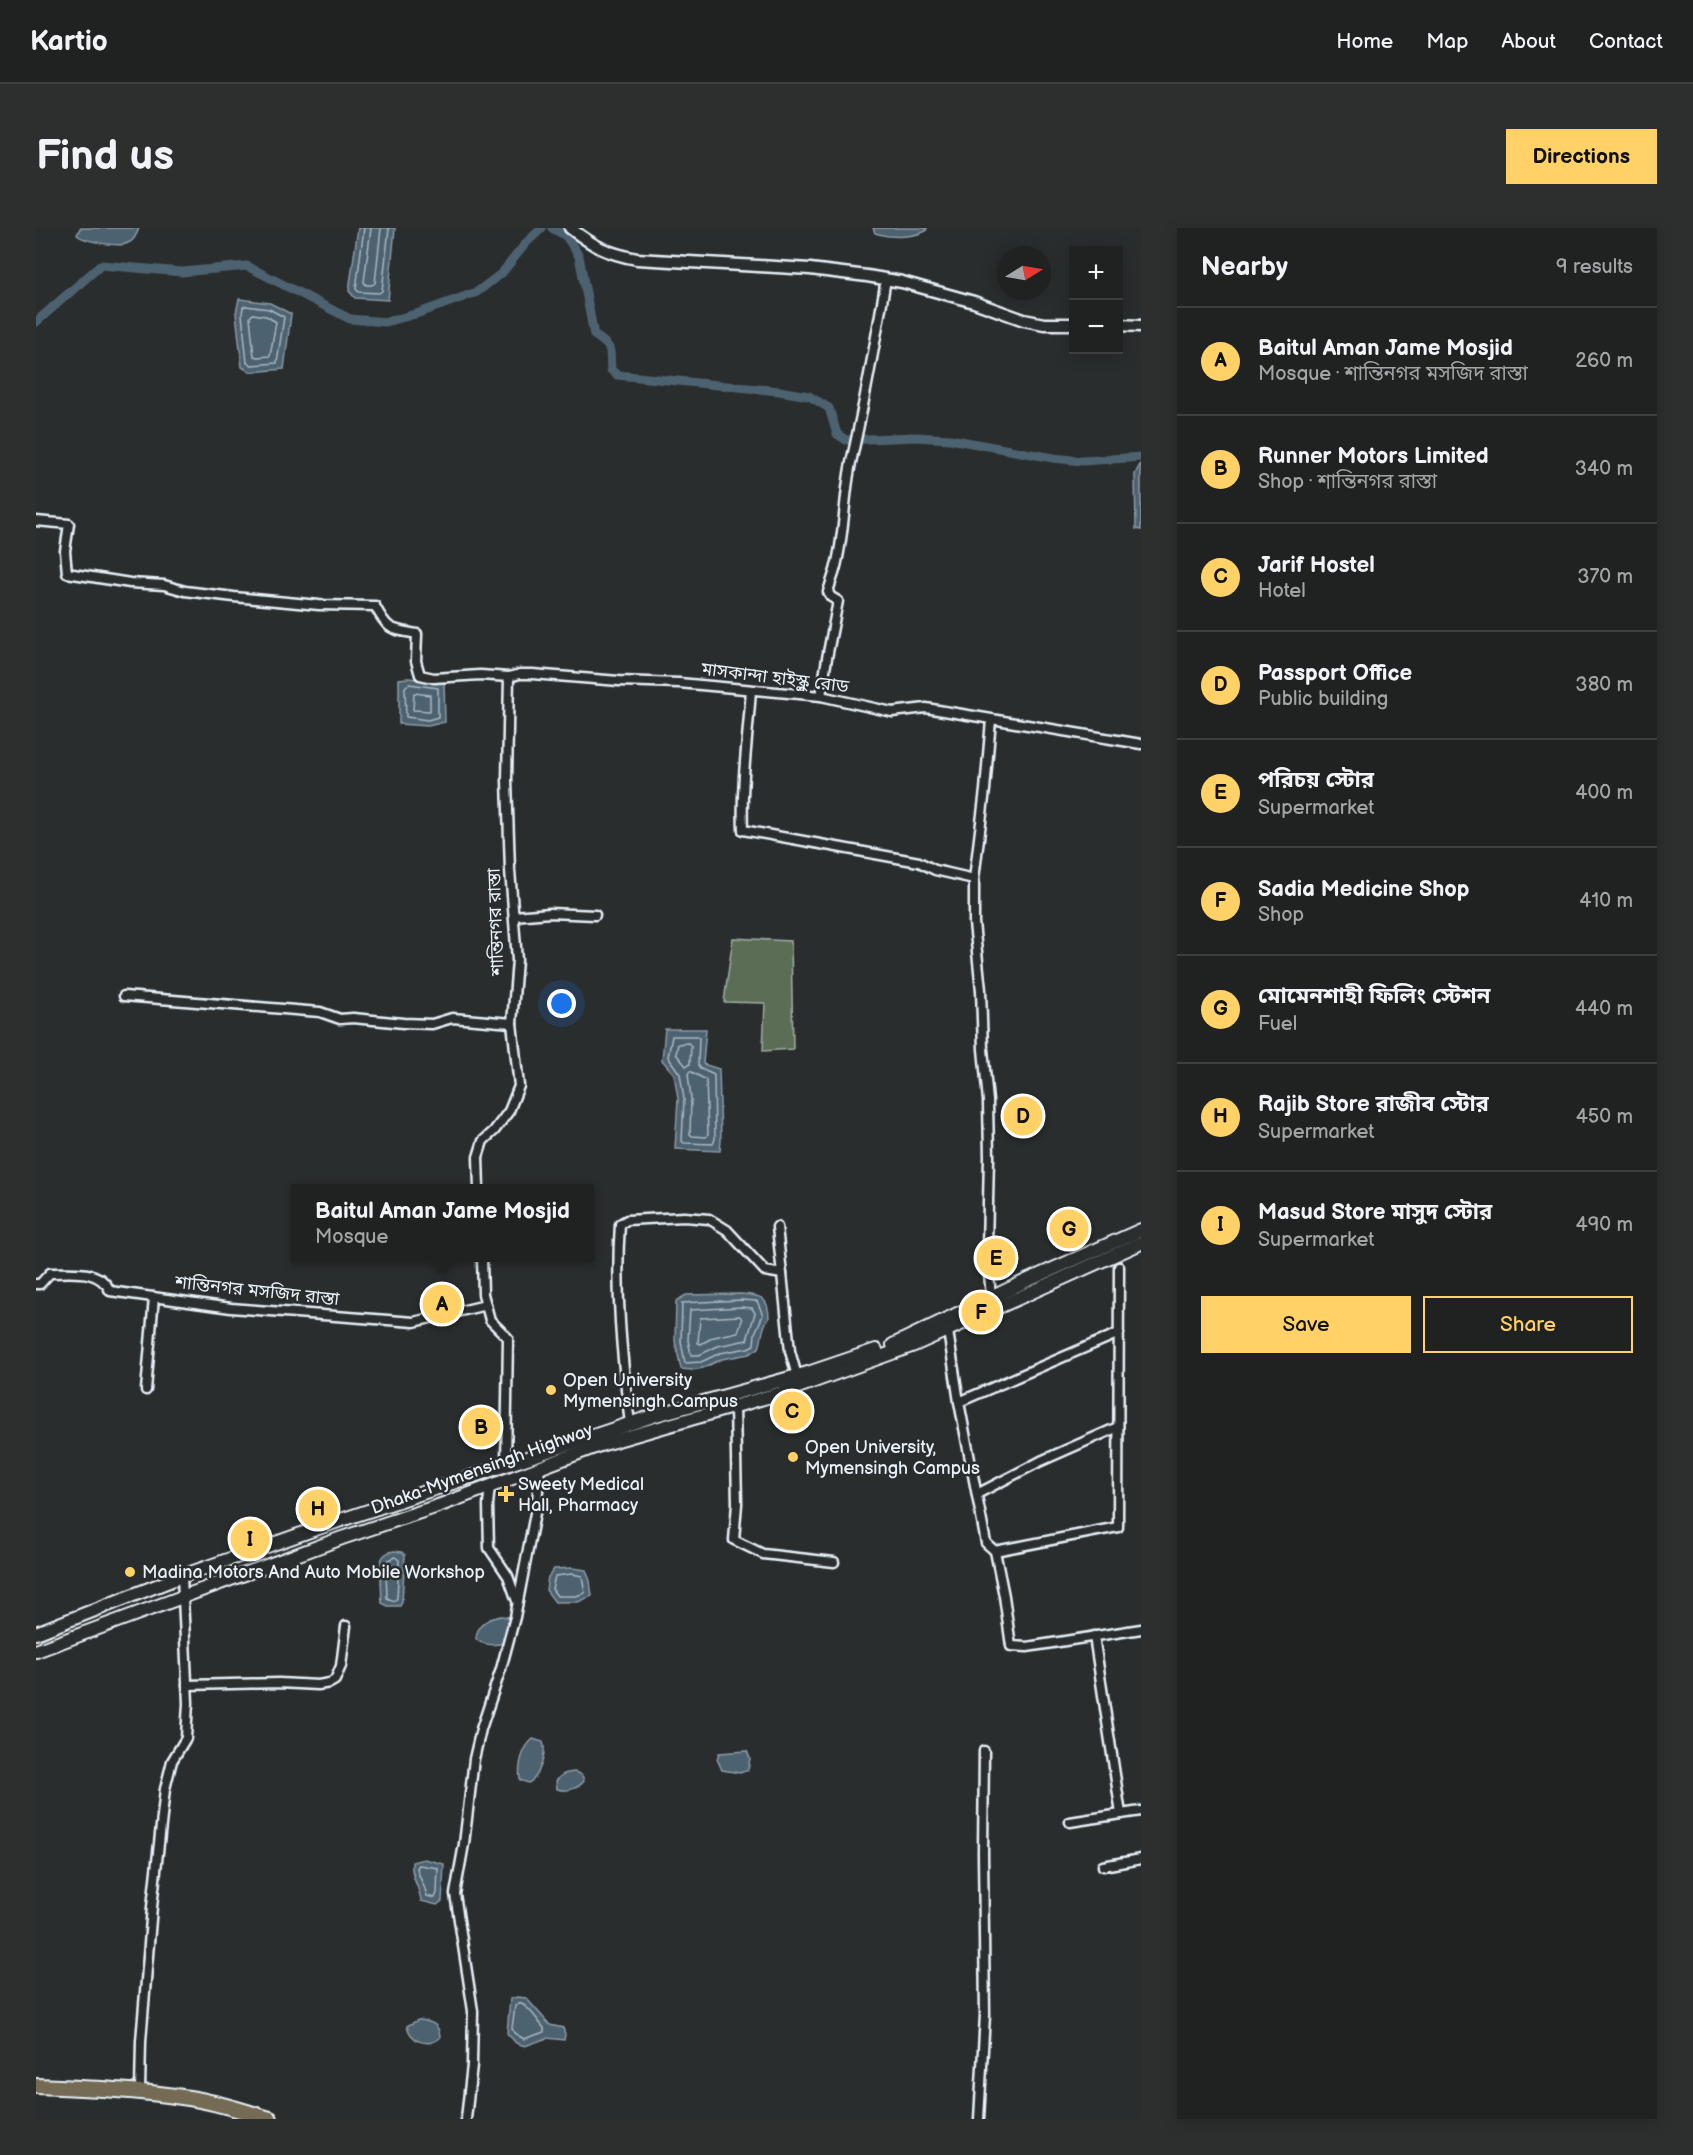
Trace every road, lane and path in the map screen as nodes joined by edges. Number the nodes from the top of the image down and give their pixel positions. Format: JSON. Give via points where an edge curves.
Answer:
{"nodes":[{"id":1,"x":570,"y":228,"type":"edge"},
{"id":2,"x":886,"y":279,"type":"junction"},
{"id":3,"x":1069,"y":324,"type":"edge"},
{"id":4,"x":1123,"y":325,"type":"edge"},
{"id":5,"x":1141,"y":326,"type":"edge"},
{"id":6,"x":36,"y":521,"type":"edge"},
{"id":7,"x":509,"y":677,"type":"junction"},
{"id":8,"x":751,"y":690,"type":"junction"},
{"id":9,"x":821,"y":696,"type":"junction"},
{"id":10,"x":991,"y":720,"type":"junction"},
{"id":11,"x":1141,"y":744,"type":"edge"},
{"id":12,"x":974,"y":879,"type":"junction"},
{"id":13,"x":594,"y":915,"type":"dead end"},
{"id":14,"x":514,"y":916,"type":"junction"},
{"id":15,"x":124,"y":996,"type":"dead end"},
{"id":16,"x":512,"y":1023,"type":"junction"},
{"id":17,"x":479,"y":1184,"type":"edge"},
{"id":18,"x":777,"y":1227,"type":"dead end"},
{"id":19,"x":1141,"y":1230,"type":"edge"},
{"id":20,"x":1141,"y":1243,"type":"edge"},
{"id":21,"x":482,"y":1262,"type":"edge"},
{"id":22,"x":1119,"y":1267,"type":"dead end"},
{"id":23,"x":782,"y":1274,"type":"junction"},
{"id":24,"x":37,"y":1286,"type":"edge"},
{"id":25,"x":154,"y":1297,"type":"junction"},
{"id":26,"x":992,"y":1298,"type":"junction"},
{"id":27,"x":486,"y":1305,"type":"junction"},
{"id":28,"x":948,"y":1331,"type":"junction"},
{"id":29,"x":1119,"y":1334,"type":"junction"},
{"id":30,"x":797,"y":1376,"type":"junction"},
{"id":31,"x":146,"y":1390,"type":"dead end"},
{"id":32,"x":959,"y":1402,"type":"junction"},
{"id":33,"x":735,"y":1406,"type":"junction"},
{"id":34,"x":630,"y":1424,"type":"junction"},
{"id":35,"x":1118,"y":1427,"type":"junction"},
{"id":36,"x":506,"y":1465,"type":"junction"},
{"id":37,"x":540,"y":1466,"type":"junction"},
{"id":38,"x":490,"y":1486,"type":"junction"},
{"id":39,"x":977,"y":1494,"type":"junction"},
{"id":40,"x":995,"y":1551,"type":"junction"},
{"id":41,"x":834,"y":1562,"type":"dead end"},
{"id":42,"x":182,"y":1576,"type":"junction"},
{"id":43,"x":183,"y":1598,"type":"junction"},
{"id":44,"x":518,"y":1602,"type":"junction"},
{"id":45,"x":346,"y":1626,"type":"dead end"},
{"id":46,"x":1141,"y":1629,"type":"edge"},
{"id":47,"x":36,"y":1633,"type":"edge"},
{"id":48,"x":1094,"y":1636,"type":"junction"},
{"id":49,"x":36,"y":1651,"type":"edge"},
{"id":50,"x":187,"y":1685,"type":"junction"},
{"id":51,"x":984,"y":1751,"type":"dead end"},
{"id":52,"x":1141,"y":1811,"type":"edge"},
{"id":53,"x":1121,"y":1814,"type":"junction"},
{"id":54,"x":1070,"y":1822,"type":"dead end"},
{"id":55,"x":1141,"y":1859,"type":"edge"},
{"id":56,"x":1103,"y":1866,"type":"dead end"},
{"id":57,"x":36,"y":2086,"type":"edge"},
{"id":58,"x":140,"y":2091,"type":"junction"},
{"id":59,"x":270,"y":2119,"type":"edge"},
{"id":60,"x":466,"y":2119,"type":"edge"},
{"id":61,"x":979,"y":2119,"type":"edge"}],
"edges":[{"from":1,"to":2,"type":"street","via":[[593,246],[637,259],[810,269]]},
{"from":2,"to":3,"type":"street","via":[[974,302],[1024,320]]},
{"from":2,"to":9,"type":"street","via":[[848,482],[838,561],[828,592],[838,601]]},
{"from":4,"to":5,"type":"street"},
{"from":6,"to":7,"type":"street","name":"মাসকান্দা হাইস্কুল রোড","via":[[69,525],[67,573],[234,597],[375,606],[392,630],[417,634],[420,675]]},
{"from":7,"to":8,"type":"street","name":"মাসকান্দা হাইস্কুল রোড","via":[[532,674]]},
{"from":7,"to":14,"type":"street","name":"শান্তিনগর রাস্তা","via":[[507,780]]},
{"from":8,"to":9,"type":"street","name":"মাসকান্দা হাইস্কুল রোড"},
{"from":8,"to":12,"type":"street","via":[[743,831],[919,862]]},
{"from":9,"to":10,"type":"street","name":"মাসকান্দা হাইস্কুল রোড","via":[[891,712],[926,708]]},
{"from":10,"to":11,"type":"street","name":"মাসকান্দা হাইস্কুল রোড"},
{"from":10,"to":12,"type":"street"},
{"from":12,"to":26,"type":"street","via":[[988,1101],[987,1248]]},
{"from":13,"to":14,"type":"street"},
{"from":14,"to":16,"type":"street","name":"শান্তিনগর রাস্তা","via":[[517,960]]},
{"from":15,"to":16,"type":"street","via":[[320,1012],[340,1019],[432,1024],[452,1018]]},
{"from":16,"to":17,"type":"street","name":"শান্তিনগর রাস্তা","via":[[519,1086],[509,1111],[483,1141],[478,1157]]},
{"from":18,"to":23,"type":"street"},
{"from":19,"to":26,"type":"main road","name":"Dhaka-Mymensingh Highway"},
{"from":20,"to":28,"type":"main road","name":"Dhaka-Mymensingh Highway"},
{"from":21,"to":27,"type":"street"},
{"from":22,"to":29,"type":"street"},
{"from":23,"to":30,"type":"street","via":[[790,1351]]},
{"from":23,"to":34,"type":"street","via":[[765,1271],[727,1230],[709,1219],[627,1220],[620,1224],[621,1336]]},
{"from":24,"to":25,"type":"street","name":"শান্তিনগর মসজিদ রাস্তা","via":[[50,1273],[80,1273],[98,1276],[106,1281],[110,1291]]},
{"from":25,"to":27,"type":"street","name":"শান্তিনগর মসজিদ রাস্তা","via":[[231,1308],[414,1322]]},
{"from":25,"to":31,"type":"street"},
{"from":26,"to":30,"type":"main road","name":"Dhaka-Mymensingh Highway","via":[[902,1341]]},
{"from":27,"to":36,"type":"street","via":[[490,1320],[508,1338]]},
{"from":28,"to":32,"type":"street"},
{"from":28,"to":33,"type":"main road","name":"Dhaka-Mymensingh Highway","via":[[781,1393]]},
{"from":29,"to":32,"type":"street"},
{"from":29,"to":35,"type":"street"},
{"from":30,"to":34,"type":"main road","name":"Dhaka-Mymensingh Highway"},
{"from":32,"to":39,"type":"street"},
{"from":33,"to":37,"type":"main road","name":"Dhaka-Mymensingh Highway"},
{"from":33,"to":41,"type":"street","via":[[734,1540],[763,1554]]},
{"from":34,"to":36,"type":"main road","name":"Dhaka-Mymensingh Highway"},
{"from":35,"to":39,"type":"street"},
{"from":35,"to":40,"type":"street","via":[[1118,1527]]},
{"from":36,"to":42,"type":"main road","name":"Dhaka-Mymensingh Highway"},
{"from":37,"to":38,"type":"main road","name":"Dhaka-Mymensingh Highway"},
{"from":37,"to":44,"type":"street"},
{"from":38,"to":43,"type":"main road","name":"Dhaka-Mymensingh Highway"},
{"from":38,"to":44,"type":"street","via":[[489,1548],[508,1576]]},
{"from":39,"to":40,"type":"street","via":[[986,1544]]},
{"from":40,"to":48,"type":"street","via":[[1011,1646]]},
{"from":42,"to":43,"type":"street"},
{"from":42,"to":47,"type":"main road","name":"Dhaka-Mymensingh Highway"},
{"from":43,"to":49,"type":"main road","name":"Dhaka-Mymensingh Highway"},
{"from":43,"to":50,"type":"street"},
{"from":44,"to":60,"type":"street","via":[[474,1759],[455,1894],[473,2011]]},
{"from":45,"to":50,"type":"street","via":[[340,1666],[330,1683]]},
{"from":46,"to":48,"type":"street"},
{"from":48,"to":53,"type":"street"},
{"from":50,"to":58,"type":"street","via":[[186,1738],[172,1761],[165,1790],[152,1907]]},
{"from":51,"to":61,"type":"street","via":[[985,2015]]},
{"from":52,"to":53,"type":"street"},
{"from":53,"to":54,"type":"street"},
{"from":55,"to":56,"type":"street"},
{"from":57,"to":58,"type":"highway"},
{"from":58,"to":59,"type":"highway","via":[[191,2098]]}]}
